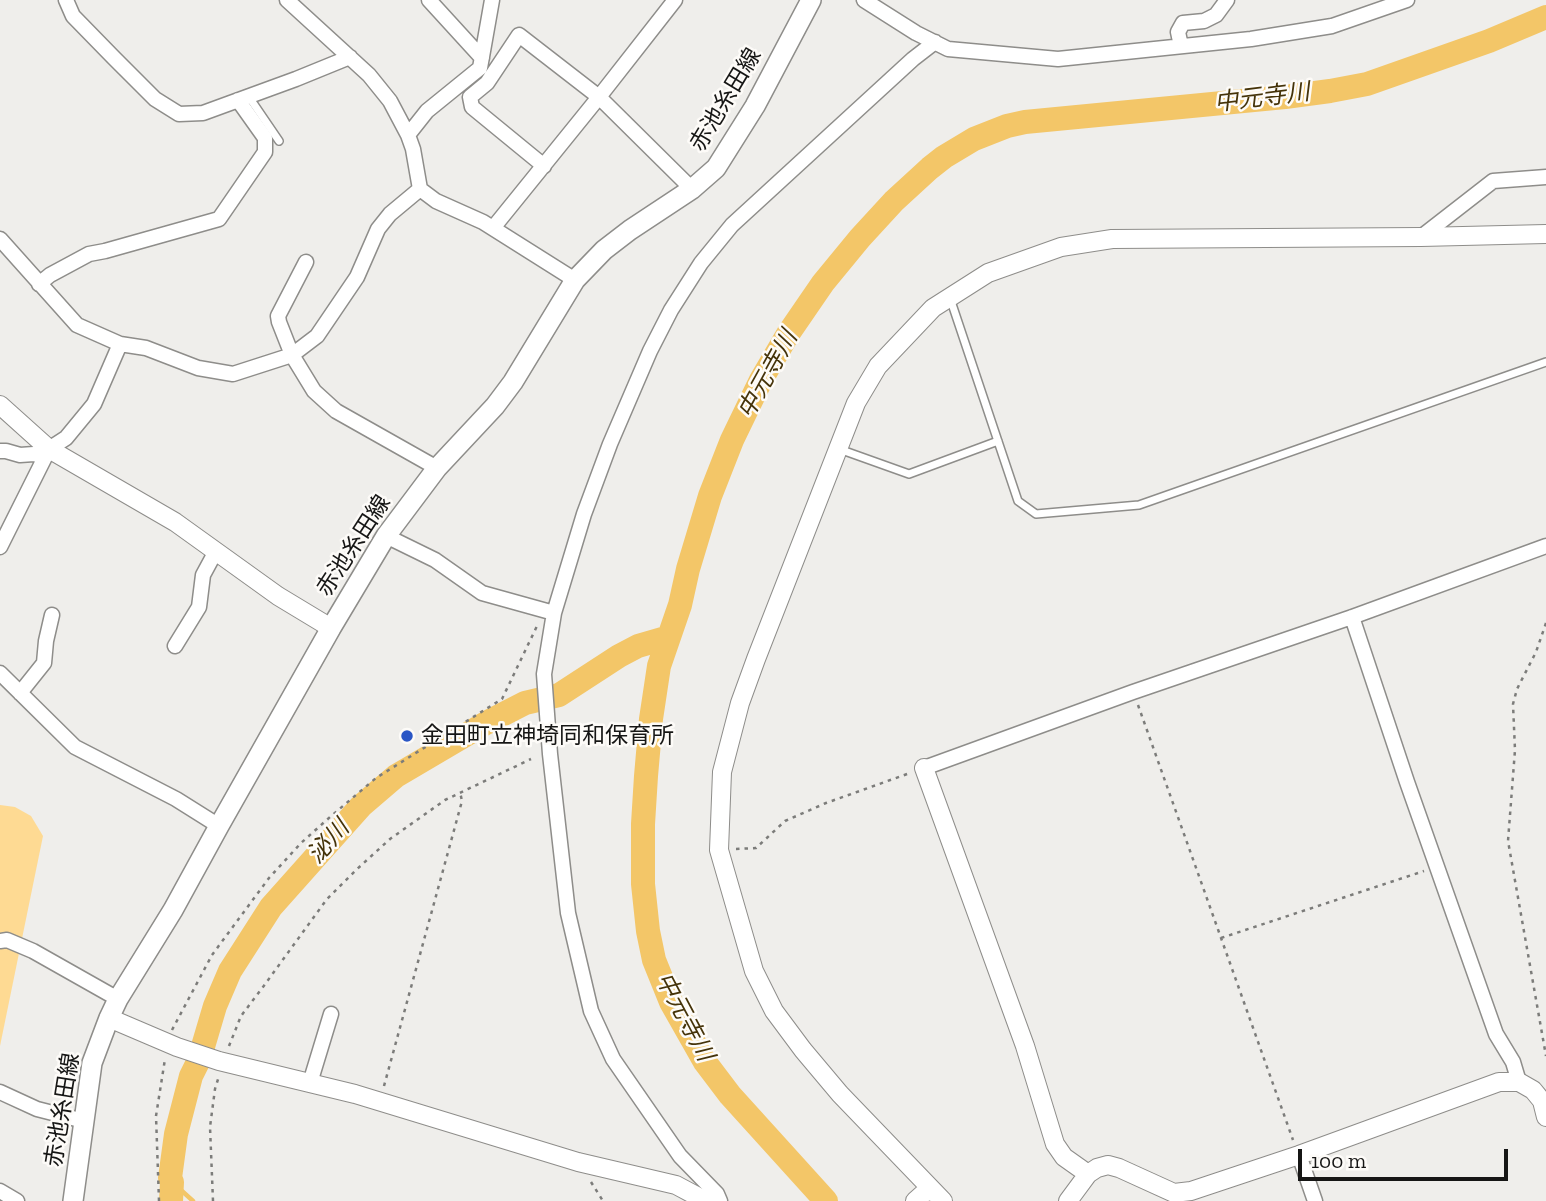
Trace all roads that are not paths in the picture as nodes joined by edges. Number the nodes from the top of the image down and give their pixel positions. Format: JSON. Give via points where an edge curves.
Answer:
{"nodes":[{"id":1,"x":287,"y":0,"type":"edge"},
{"id":2,"x":429,"y":0,"type":"edge"},
{"id":3,"x":675,"y":0,"type":"edge"},
{"id":4,"x":811,"y":0,"type":"edge"},
{"id":5,"x":864,"y":0,"type":"edge"},
{"id":6,"x":1227,"y":0,"type":"edge"},
{"id":7,"x":1407,"y":0,"type":"edge"},
{"id":8,"x":70,"y":2,"type":"edge"},
{"id":9,"x":489,"y":2,"type":"edge"},
{"id":10,"x":935,"y":42,"type":"junction"},
{"id":11,"x":1181,"y":46,"type":"junction"},
{"id":12,"x":349,"y":57,"type":"junction"},
{"id":13,"x":482,"y":58,"type":"junction"},
{"id":14,"x":599,"y":97,"type":"junction"},
{"id":15,"x":243,"y":98,"type":"junction"},
{"id":16,"x":408,"y":135,"type":"junction"},
{"id":17,"x":279,"y":141,"type":"dead end"},
{"id":18,"x":544,"y":166,"type":"junction"},
{"id":19,"x":1546,"y":177,"type":"edge"},
{"id":20,"x":420,"y":188,"type":"junction"},
{"id":21,"x":692,"y":189,"type":"junction"},
{"id":22,"x":493,"y":228,"type":"junction"},
{"id":23,"x":1546,"y":234,"type":"edge"},
{"id":24,"x":1421,"y":237,"type":"junction"},
{"id":25,"x":0,"y":239,"type":"edge"},
{"id":26,"x":306,"y":262,"type":"dead end"},
{"id":27,"x":575,"y":279,"type":"junction"},
{"id":28,"x":39,"y":284,"type":"junction"},
{"id":29,"x":950,"y":298,"type":"junction"},
{"id":30,"x":120,"y":344,"type":"junction"},
{"id":31,"x":292,"y":355,"type":"junction"},
{"id":32,"x":1546,"y":362,"type":"edge"},
{"id":33,"x":0,"y":405,"type":"edge"},
{"id":34,"x":998,"y":441,"type":"junction"},
{"id":35,"x":839,"y":449,"type":"junction"},
{"id":36,"x":0,"y":451,"type":"edge"},
{"id":37,"x":47,"y":453,"type":"junction"},
{"id":38,"x":437,"y":468,"type":"junction"},
{"id":39,"x":386,"y":536,"type":"junction"},
{"id":40,"x":1546,"y":546,"type":"edge"},
{"id":41,"x":0,"y":547,"type":"edge"},
{"id":42,"x":216,"y":551,"type":"junction"},
{"id":43,"x":549,"y":611,"type":"junction"},
{"id":44,"x":52,"y":615,"type":"dead end"},
{"id":45,"x":1352,"y":617,"type":"junction"},
{"id":46,"x":331,"y":628,"type":"junction"},
{"id":47,"x":175,"y":646,"type":"dead end"},
{"id":48,"x":2,"y":678,"type":"edge"},
{"id":49,"x":20,"y":693,"type":"junction"},
{"id":50,"x":924,"y":768,"type":"joint"},
{"id":51,"x":219,"y":826,"type":"junction"},
{"id":52,"x":0,"y":941,"type":"edge"},
{"id":53,"x":118,"y":999,"type":"junction"},
{"id":54,"x":331,"y":1014,"type":"dead end"},
{"id":55,"x":109,"y":1018,"type":"junction"},
{"id":56,"x":1518,"y":1082,"type":"junction"},
{"id":57,"x":310,"y":1083,"type":"junction"},
{"id":58,"x":0,"y":1092,"type":"edge"},
{"id":59,"x":1546,"y":1116,"type":"edge"},
{"id":60,"x":84,"y":1121,"type":"junction"},
{"id":61,"x":1299,"y":1155,"type":"junction"},
{"id":62,"x":1088,"y":1174,"type":"junction"},
{"id":63,"x":0,"y":1191,"type":"edge"},
{"id":64,"x":929,"y":1196,"type":"edge"},
{"id":65,"x":1172,"y":1197,"type":"edge"},
{"id":66,"x":17,"y":1201,"type":"edge"},
{"id":67,"x":73,"y":1201,"type":"edge"},
{"id":68,"x":706,"y":1201,"type":"edge"},
{"id":69,"x":720,"y":1201,"type":"edge"},
{"id":70,"x":1068,"y":1201,"type":"edge"},
{"id":71,"x":1315,"y":1201,"type":"edge"}],
"edges":[{"from":1,"to":12,"type":"street"},
{"from":2,"to":13,"type":"street"},
{"from":3,"to":14,"type":"street"},
{"from":4,"to":21,"type":"main road","name":"赤池糸田線","via":[[716,168]]},
{"from":5,"to":10,"type":"street"},
{"from":6,"to":11,"type":"street","via":[[1216,15],[1183,23],[1178,32]]},
{"from":7,"to":11,"type":"street","via":[[1332,26]]},
{"from":8,"to":15,"type":"street","via":[[73,16],[155,99],[178,114],[203,113]]},
{"from":9,"to":13,"type":"street"},
{"from":10,"to":11,"type":"street","via":[[948,49],[1058,58]]},
{"from":10,"to":43,"type":"street","via":[[732,225],[701,263],[650,351],[610,444]]},
{"from":12,"to":15,"type":"street"},
{"from":12,"to":16,"type":"street","via":[[390,101]]},
{"from":13,"to":16,"type":"street","via":[[480,68],[428,111]]},
{"from":14,"to":18,"type":"street"},
{"from":14,"to":18,"type":"street","via":[[519,35],[487,82],[470,97],[472,107]]},
{"from":14,"to":21,"type":"street"},
{"from":15,"to":17,"type":"lane"},
{"from":15,"to":28,"type":"street","via":[[265,138],[265,152],[219,219],[89,254]]},
{"from":16,"to":20,"type":"street"},
{"from":18,"to":22,"type":"street"},
{"from":19,"to":24,"type":"street","via":[[1493,181]]},
{"from":20,"to":22,"type":"street","via":[[436,201]]},
{"from":20,"to":31,"type":"street","via":[[377,229],[357,277],[317,336]]},
{"from":21,"to":27,"type":"main road","name":"赤池糸田線","via":[[604,250]]},
{"from":22,"to":27,"type":"street"},
{"from":23,"to":24,"type":"street"},
{"from":24,"to":29,"type":"street","via":[[1112,239],[1061,247],[988,272]]},
{"from":25,"to":28,"type":"street"},
{"from":26,"to":31,"type":"street","via":[[278,316]]},
{"from":27,"to":38,"type":"main road","name":"赤池糸田線","via":[[507,390]]},
{"from":28,"to":30,"type":"street","via":[[77,325]]},
{"from":29,"to":34,"type":"lane"},
{"from":29,"to":35,"type":"street","via":[[933,308],[878,366],[856,403]]},
{"from":30,"to":31,"type":"street","via":[[233,374]]},
{"from":30,"to":37,"type":"street","via":[[94,404]]},
{"from":31,"to":38,"type":"street","via":[[314,391],[336,411]]},
{"from":32,"to":34,"type":"lane","via":[[1139,505],[1036,514],[1018,501]]},
{"from":33,"to":37,"type":"street"},
{"from":34,"to":35,"type":"lane","via":[[909,474]]},
{"from":35,"to":64,"type":"street","via":[[740,704],[722,772],[719,850],[754,971],[774,1011]]},
{"from":36,"to":37,"type":"street"},
{"from":37,"to":41,"type":"street"},
{"from":37,"to":42,"type":"street","via":[[175,522]]},
{"from":38,"to":39,"type":"main road","name":"赤池糸田線"},
{"from":39,"to":43,"type":"street","via":[[435,560],[482,593]]},
{"from":39,"to":46,"type":"main road","name":"赤池糸田線"},
{"from":40,"to":45,"type":"street"},
{"from":42,"to":46,"type":"street"},
{"from":42,"to":47,"type":"street","via":[[203,575],[199,607]]},
{"from":43,"to":69,"type":"street","via":[[544,674],[550,754],[568,913],[591,1011],[613,1059],[680,1156]]},
{"from":44,"to":49,"type":"street","via":[[44,663]]},
{"from":45,"to":50,"type":"street"},
{"from":45,"to":56,"type":"street","via":[[1496,1034],[1513,1062]]},
{"from":46,"to":51,"type":"main road","name":"赤池糸田線"},
{"from":48,"to":49,"type":"street"},
{"from":49,"to":51,"type":"street","via":[[75,747]]},
{"from":50,"to":62,"type":"street","via":[[1025,1046],[1055,1144],[1064,1157]]},
{"from":51,"to":53,"type":"main road","name":"赤池糸田線"},
{"from":52,"to":53,"type":"street","via":[[33,951]]},
{"from":53,"to":55,"type":"main road","name":"赤池糸田線"},
{"from":54,"to":57,"type":"street"},
{"from":55,"to":57,"type":"street","via":[[221,1062]]},
{"from":55,"to":60,"type":"main road","name":"赤池糸田線","via":[[92,1063]]},
{"from":56,"to":59,"type":"street","via":[[1533,1090]]},
{"from":56,"to":61,"type":"street","via":[[1499,1082]]},
{"from":57,"to":68,"type":"street","via":[[578,1162],[676,1185]]},
{"from":58,"to":60,"type":"street","via":[[37,1109]]},
{"from":60,"to":67,"type":"main road","name":"赤池糸田線"},
{"from":61,"to":65,"type":"street"},
{"from":61,"to":71,"type":"street"},
{"from":62,"to":65,"type":"street","via":[[1108,1165],[1119,1168]]},
{"from":62,"to":70,"type":"street"},
{"from":63,"to":66,"type":"street"}]}
